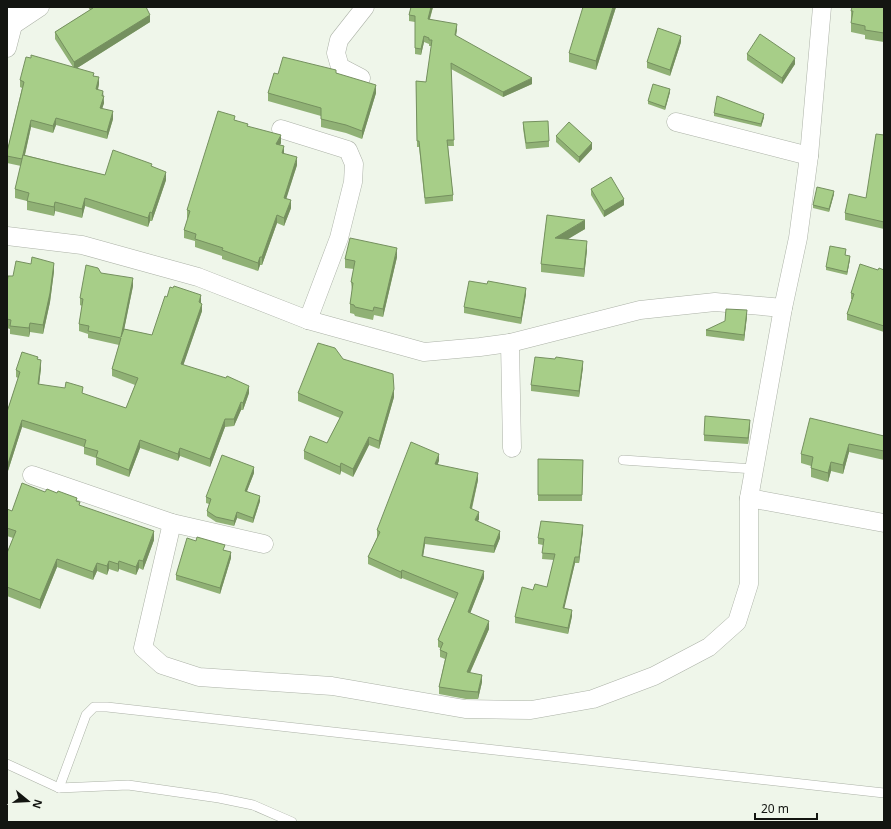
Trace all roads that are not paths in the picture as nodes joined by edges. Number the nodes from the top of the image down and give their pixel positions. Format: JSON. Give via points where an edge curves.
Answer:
{"nodes":[{"id":1,"x":14,"y":7,"type":"edge"},
{"id":2,"x":40,"y":7,"type":"edge"},
{"id":3,"x":365,"y":7,"type":"edge"},
{"id":4,"x":822,"y":7,"type":"edge"},
{"id":5,"x":13,"y":26,"type":"junction"},
{"id":6,"x":7,"y":48,"type":"edge"},
{"id":7,"x":361,"y":78,"type":"dead end"},
{"id":8,"x":676,"y":122,"type":"dead end"},
{"id":9,"x":281,"y":130,"type":"dead end"},
{"id":10,"x":809,"y":156,"type":"junction"},
{"id":11,"x":7,"y":236,"type":"edge"},
{"id":12,"x":783,"y":308,"type":"junction"},
{"id":13,"x":308,"y":320,"type":"junction"},
{"id":14,"x":510,"y":343,"type":"junction"},
{"id":15,"x":512,"y":448,"type":"dead end"},
{"id":16,"x":623,"y":460,"type":"dead end"},
{"id":17,"x":754,"y":469,"type":"junction"},
{"id":18,"x":32,"y":475,"type":"dead end"},
{"id":19,"x":749,"y":498,"type":"junction"},
{"id":20,"x":172,"y":523,"type":"junction"},
{"id":21,"x":884,"y":523,"type":"edge"},
{"id":22,"x":264,"y":544,"type":"dead end"},
{"id":23,"x":7,"y":764,"type":"edge"},
{"id":24,"x":59,"y":788,"type":"junction"},
{"id":25,"x":884,"y":794,"type":"edge"},
{"id":26,"x":292,"y":822,"type":"edge"}],
"edges":[{"from":1,"to":5,"type":"street"},
{"from":2,"to":5,"type":"street"},
{"from":3,"to":7,"type":"street","via":[[339,40],[336,53],[340,67]]},
{"from":4,"to":10,"type":"street"},
{"from":5,"to":6,"type":"street"},
{"from":8,"to":10,"type":"street"},
{"from":9,"to":13,"type":"street","via":[[348,150],[354,164],[353,182],[339,238]]},
{"from":10,"to":12,"type":"street","via":[[798,238]]},
{"from":11,"to":13,"type":"street","via":[[82,245],[191,275]]},
{"from":12,"to":14,"type":"street","via":[[715,302],[640,310]]},
{"from":12,"to":17,"type":"street"},
{"from":13,"to":14,"type":"street","via":[[424,352]]},
{"from":14,"to":15,"type":"street"},
{"from":16,"to":17,"type":"lane"},
{"from":17,"to":19,"type":"street"},
{"from":18,"to":20,"type":"street"},
{"from":19,"to":20,"type":"street","via":[[749,584],[737,622],[709,647],[654,676],[593,699],[531,710],[465,709],[332,686],[199,677],[162,665],[143,648]]},
{"from":19,"to":21,"type":"street"},
{"from":20,"to":22,"type":"street"},
{"from":23,"to":24,"type":"lane"},
{"from":24,"to":25,"type":"lane","via":[[86,715],[94,707],[106,707]]},
{"from":24,"to":26,"type":"lane","via":[[128,785],[211,797],[252,805]]}]}
